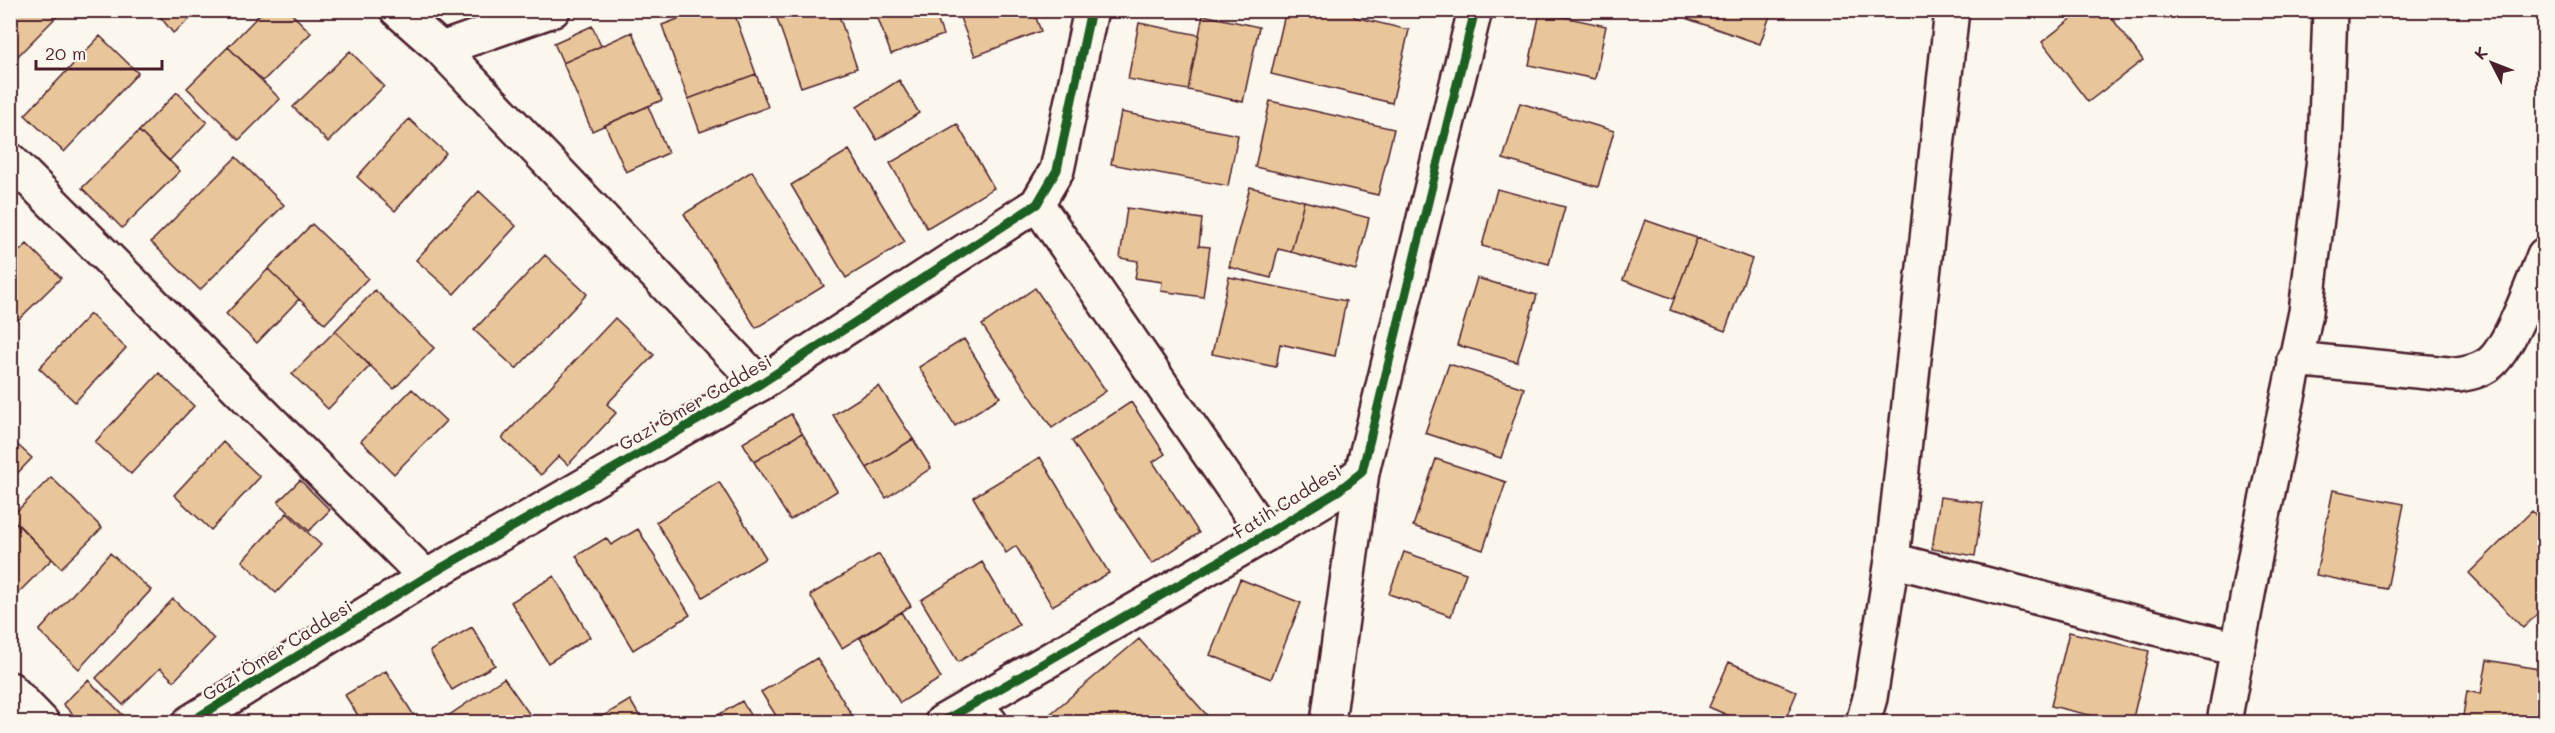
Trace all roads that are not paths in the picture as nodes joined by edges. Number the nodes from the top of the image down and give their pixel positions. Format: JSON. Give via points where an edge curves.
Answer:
{"nodes":[{"id":1,"x":397,"y":10,"type":"edge"},
{"id":2,"x":554,"y":10,"type":"edge"},
{"id":3,"x":1091,"y":10,"type":"edge"},
{"id":4,"x":1475,"y":10,"type":"edge"},
{"id":5,"x":1952,"y":10,"type":"edge"},
{"id":6,"x":2330,"y":10,"type":"edge"},
{"id":7,"x":441,"y":49,"type":"junction"},
{"id":8,"x":10,"y":160,"type":"edge"},
{"id":9,"x":1037,"y":204,"type":"junction"},
{"id":10,"x":2544,"y":255,"type":"edge"},
{"id":11,"x":2294,"y":359,"type":"junction"},
{"id":12,"x":760,"y":384,"type":"junction"},
{"id":13,"x":1362,"y":472,"type":"junction"},
{"id":14,"x":1265,"y":535,"type":"junction"},
{"id":15,"x":1892,"y":560,"type":"junction"},
{"id":16,"x":426,"y":577,"type":"junction"},
{"id":17,"x":2236,"y":649,"type":"junction"},
{"id":18,"x":10,"y":689,"type":"edge"},
{"id":19,"x":981,"y":714,"type":"edge"},
{"id":20,"x":42,"y":723,"type":"edge"},
{"id":21,"x":190,"y":723,"type":"edge"},
{"id":22,"x":942,"y":723,"type":"edge"},
{"id":23,"x":1328,"y":723,"type":"edge"},
{"id":24,"x":1863,"y":723,"type":"edge"},
{"id":25,"x":2224,"y":723,"type":"edge"}],
"edges":[{"from":1,"to":7,"type":"street"},
{"from":2,"to":7,"type":"street"},
{"from":3,"to":9,"type":"street","name":"Gazi Ömer Caddesi","via":[[1058,170]]},
{"from":4,"to":13,"type":"street","name":"Fatih Caddesi"},
{"from":5,"to":15,"type":"street"},
{"from":6,"to":11,"type":"street","via":[[2325,150],[2306,312]]},
{"from":7,"to":12,"type":"street"},
{"from":8,"to":16,"type":"street"},
{"from":9,"to":12,"type":"street","name":"Gazi Ömer Caddesi"},
{"from":9,"to":14,"type":"street"},
{"from":10,"to":11,"type":"street","via":[[2502,349],[2491,363],[2478,370],[2458,375]]},
{"from":11,"to":17,"type":"street"},
{"from":12,"to":16,"type":"street","name":"Gazi Ömer Caddesi"},
{"from":13,"to":14,"type":"street","name":"Fatih Caddesi"},
{"from":13,"to":23,"type":"street"},
{"from":14,"to":19,"type":"street","name":"Fatih Caddesi"},
{"from":15,"to":17,"type":"street"},
{"from":15,"to":24,"type":"street"},
{"from":16,"to":21,"type":"street","name":"Gazi Ömer Caddesi"},
{"from":17,"to":25,"type":"street"},
{"from":18,"to":20,"type":"street"},
{"from":19,"to":22,"type":"street","name":"Fatih Caddesi"}]}
